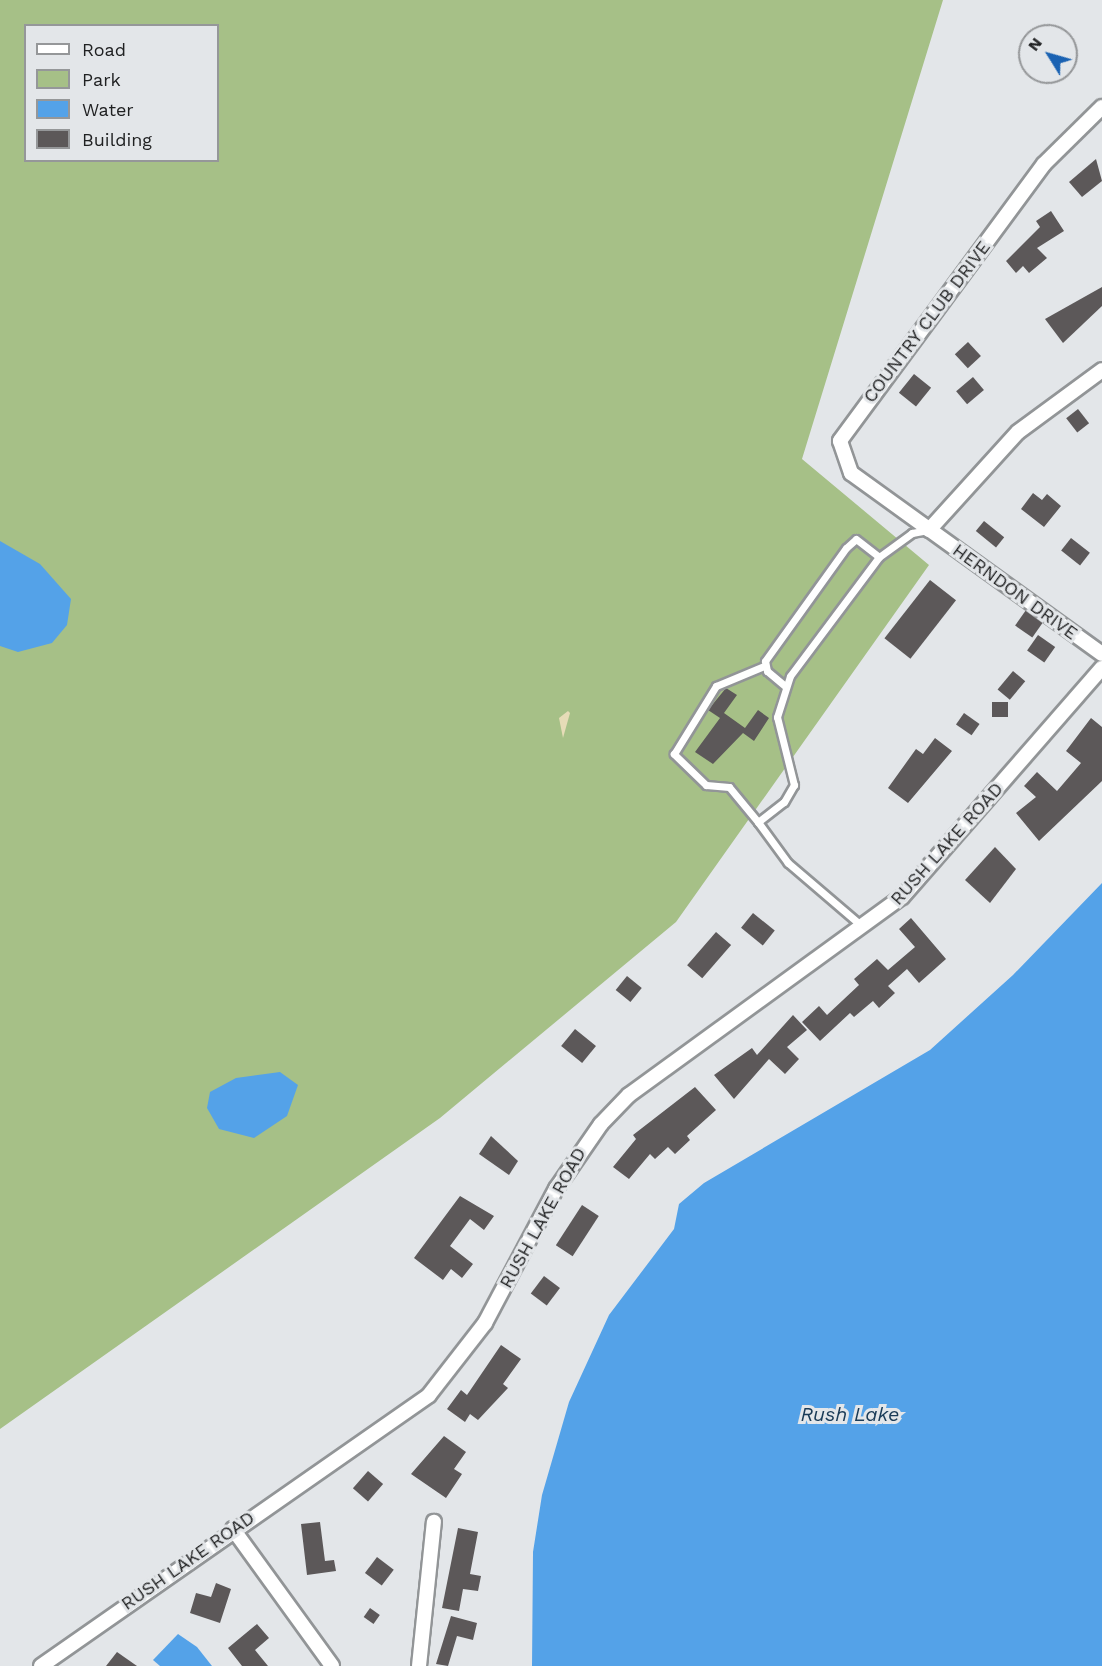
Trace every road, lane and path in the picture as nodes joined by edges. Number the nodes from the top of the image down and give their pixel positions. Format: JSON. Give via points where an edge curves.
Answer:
{"nodes":[{"id":1,"x":1102,"y":107,"type":"edge"},
{"id":2,"x":1102,"y":370,"type":"edge"},
{"id":3,"x":929,"y":530,"type":"junction"},
{"id":4,"x":879,"y":557,"type":"junction"},
{"id":5,"x":1102,"y":654,"type":"edge"},
{"id":6,"x":764,"y":666,"type":"junction"},
{"id":7,"x":1102,"y":668,"type":"edge"},
{"id":8,"x":785,"y":686,"type":"junction"},
{"id":9,"x":758,"y":822,"type":"junction"},
{"id":10,"x":865,"y":929,"type":"junction"},
{"id":11,"x":435,"y":1522,"type":"dead end"},
{"id":12,"x":233,"y":1529,"type":"junction"},
{"id":13,"x":41,"y":1666,"type":"edge"},
{"id":14,"x":332,"y":1666,"type":"edge"},
{"id":15,"x":419,"y":1666,"type":"edge"}],
"edges":[{"from":1,"to":3,"type":"street","name":"COUNTRY CLUB DRIVE","via":[[1044,164],[840,441],[851,472]]},
{"from":2,"to":3,"type":"street","via":[[1018,432]]},
{"from":3,"to":4,"type":"lane","via":[[912,533]]},
{"from":3,"to":5,"type":"street","name":"HERNDON DRIVE"},
{"from":4,"to":6,"type":"lane","via":[[856,539],[851,542]]},
{"from":4,"to":8,"type":"lane"},
{"from":6,"to":8,"type":"lane"},
{"from":6,"to":9,"type":"lane","via":[[716,686],[674,754],[706,785],[729,787]]},
{"from":7,"to":10,"type":"street","name":"RUSH LAKE ROAD","via":[[902,897]]},
{"from":8,"to":9,"type":"lane","via":[[777,717],[794,785],[784,802]]},
{"from":9,"to":10,"type":"lane","via":[[788,863]]},
{"from":10,"to":12,"type":"street","name":"RUSH LAKE ROAD","via":[[629,1095],[579,1151],[485,1323],[429,1395]]},
{"from":11,"to":15,"type":"street"},
{"from":12,"to":13,"type":"street","name":"RUSH LAKE ROAD"},
{"from":12,"to":14,"type":"street"}]}
